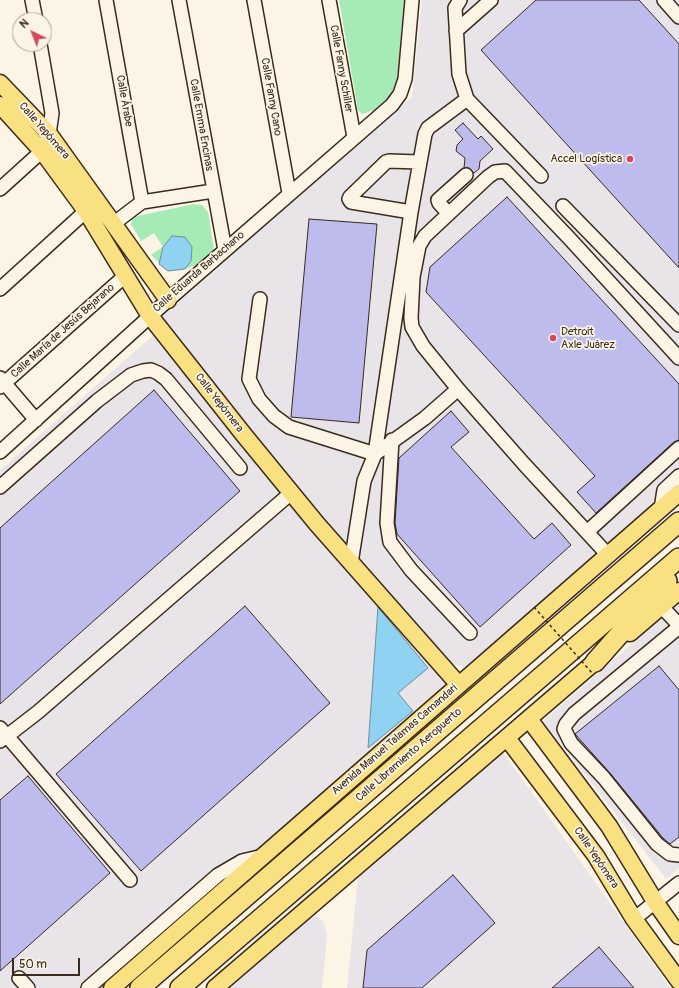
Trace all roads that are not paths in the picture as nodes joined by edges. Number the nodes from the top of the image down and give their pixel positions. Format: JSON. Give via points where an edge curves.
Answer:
{"nodes":[{"id":1,"x":32,"y":0,"type":"edge"},
{"id":2,"x":106,"y":0,"type":"edge"},
{"id":3,"x":179,"y":0,"type":"edge"},
{"id":4,"x":254,"y":0,"type":"edge"},
{"id":5,"x":329,"y":0,"type":"edge"},
{"id":6,"x":412,"y":0,"type":"edge"},
{"id":7,"x":460,"y":0,"type":"edge"},
{"id":8,"x":491,"y":0,"type":"edge"},
{"id":9,"x":664,"y":0,"type":"edge"},
{"id":10,"x":34,"y":12,"type":"edge"},
{"id":11,"x":679,"y":17,"type":"edge"},
{"id":12,"x":456,"y":31,"type":"junction"},
{"id":13,"x":41,"y":52,"type":"edge"},
{"id":14,"x":0,"y":83,"type":"edge"},
{"id":15,"x":467,"y":99,"type":"junction"},
{"id":16,"x":0,"y":105,"type":"edge"},
{"id":17,"x":49,"y":134,"type":"junction"},
{"id":18,"x":354,"y":137,"type":"junction"},
{"id":19,"x":42,"y":151,"type":"junction"},
{"id":20,"x":419,"y":162,"type":"junction"},
{"id":21,"x":466,"y":175,"type":"dead end"},
{"id":22,"x":541,"y":176,"type":"dead end"},
{"id":23,"x":0,"y":189,"type":"edge"},
{"id":24,"x":213,"y":191,"type":"junction"},
{"id":25,"x":289,"y":193,"type":"junction"},
{"id":26,"x":142,"y":202,"type":"junction"},
{"id":27,"x":563,"y":206,"type":"dead end"},
{"id":28,"x":86,"y":211,"type":"junction"},
{"id":29,"x":411,"y":212,"type":"junction"},
{"id":30,"x":448,"y":213,"type":"junction"},
{"id":31,"x":113,"y":224,"type":"junction"},
{"id":32,"x":225,"y":250,"type":"junction"},
{"id":33,"x":126,"y":275,"type":"junction"},
{"id":34,"x":0,"y":289,"type":"edge"},
{"id":35,"x":260,"y":299,"type":"dead end"},
{"id":36,"x":168,"y":300,"type":"junction"},
{"id":37,"x":150,"y":316,"type":"junction"},
{"id":38,"x":679,"y":325,"type":"edge"},
{"id":39,"x":679,"y":358,"type":"edge"},
{"id":40,"x":1,"y":383,"type":"edge"},
{"id":41,"x":458,"y":389,"type":"junction"},
{"id":42,"x":36,"y":420,"type":"junction"},
{"id":43,"x":392,"y":440,"type":"junction"},
{"id":44,"x":679,"y":448,"type":"edge"},
{"id":45,"x":0,"y":452,"type":"edge"},
{"id":46,"x":374,"y":454,"type":"junction"},
{"id":47,"x":240,"y":468,"type":"dead end"},
{"id":48,"x":679,"y":476,"type":"edge"},
{"id":49,"x":0,"y":487,"type":"edge"},
{"id":50,"x":291,"y":493,"type":"junction"},
{"id":51,"x":679,"y":493,"type":"edge"},
{"id":52,"x":661,"y":509,"type":"junction"},
{"id":53,"x":679,"y":522,"type":"edge"},
{"id":54,"x":587,"y":532,"type":"junction"},
{"id":55,"x":608,"y":555,"type":"junction"},
{"id":56,"x":679,"y":558,"type":"edge"},
{"id":57,"x":351,"y":563,"type":"junction"},
{"id":58,"x":679,"y":568,"type":"edge"},
{"id":59,"x":679,"y":591,"type":"edge"},
{"id":60,"x":661,"y":606,"type":"junction"},
{"id":61,"x":679,"y":626,"type":"edge"},
{"id":62,"x":470,"y":633,"type":"dead end"},
{"id":63,"x":593,"y":668,"type":"junction"},
{"id":64,"x":458,"y":685,"type":"junction"},
{"id":65,"x":529,"y":719,"type":"junction"},
{"id":66,"x":2,"y":735,"type":"edge"},
{"id":67,"x":508,"y":738,"type":"junction"},
{"id":68,"x":679,"y":855,"type":"edge"},
{"id":69,"x":263,"y":856,"type":"junction"},
{"id":70,"x":130,"y":880,"type":"dead end"},
{"id":71,"x":679,"y":884,"type":"edge"},
{"id":72,"x":656,"y":903,"type":"junction"},
{"id":73,"x":634,"y":920,"type":"junction"},
{"id":74,"x":679,"y":936,"type":"edge"},
{"id":75,"x":19,"y":978,"type":"dead end"},
{"id":76,"x":679,"y":981,"type":"edge"},
{"id":77,"x":28,"y":988,"type":"edge"},
{"id":78,"x":88,"y":988,"type":"edge"},
{"id":79,"x":112,"y":988,"type":"edge"},
{"id":80,"x":140,"y":988,"type":"edge"},
{"id":81,"x":180,"y":988,"type":"edge"},
{"id":82,"x":216,"y":988,"type":"edge"}],
"edges":[{"from":1,"to":10,"type":"street"},
{"from":2,"to":26,"type":"street","name":"Calle Árabe"},
{"from":3,"to":24,"type":"street","name":"Calle Emma Encinas"},
{"from":4,"to":25,"type":"street","name":"Calle Fanny Cano"},
{"from":5,"to":18,"type":"street","name":"Calle Fanny Schiller"},
{"from":6,"to":18,"type":"street","name":"Calle Eduarda Barbachano","via":[[405,79],[400,94],[392,105]]},
{"from":7,"to":12,"type":"street","via":[[455,8]]},
{"from":8,"to":12,"type":"street"},
{"from":9,"to":11,"type":"street"},
{"from":12,"to":15,"type":"street","via":[[459,74]]},
{"from":13,"to":17,"type":"street","via":[[52,113]]},
{"from":14,"to":17,"type":"main road","name":"Calle Yepómera"},
{"from":15,"to":20,"type":"street","via":[[428,128]]},
{"from":15,"to":22,"type":"street"},
{"from":16,"to":19,"type":"main road","name":"Calle Yepómera"},
{"from":17,"to":19,"type":"street"},
{"from":17,"to":31,"type":"main road","name":"Calle Yepómera"},
{"from":18,"to":25,"type":"street","name":"Calle Eduarda Barbachano"},
{"from":19,"to":23,"type":"street"},
{"from":19,"to":28,"type":"main road","name":"Calle Yepómera"},
{"from":20,"to":29,"type":"street"},
{"from":20,"to":29,"type":"street","via":[[389,161],[349,199],[351,202]]},
{"from":21,"to":30,"type":"street","via":[[438,200]]},
{"from":24,"to":26,"type":"street"},
{"from":24,"to":32,"type":"street","name":"Calle Emma Encinas"},
{"from":25,"to":32,"type":"street","name":"Calle Eduarda Barbachano"},
{"from":26,"to":31,"type":"street"},
{"from":27,"to":38,"type":"street"},
{"from":28,"to":33,"type":"main road","name":"Calle Yepómera"},
{"from":28,"to":34,"type":"street"},
{"from":29,"to":46,"type":"street"},
{"from":30,"to":39,"type":"street","via":[[488,177],[495,172],[505,172]]},
{"from":30,"to":41,"type":"street","via":[[425,236],[419,246],[413,277],[411,318],[412,327],[423,346]]},
{"from":31,"to":36,"type":"main road","name":"Calle Yepómera"},
{"from":32,"to":36,"type":"street","name":"Calle Eduarda Barbachano"},
{"from":33,"to":37,"type":"main road","name":"Calle Yepómera"},
{"from":33,"to":40,"type":"street","name":"Calle María de Jesús Bejarano"},
{"from":35,"to":46,"type":"street","via":[[250,379],[259,399],[289,428]]},
{"from":36,"to":37,"type":"street","name":"Calle Eduarda Barbachano"},
{"from":37,"to":42,"type":"street","name":"Calle Eduarda Barbachano"},
{"from":37,"to":50,"type":"main road","name":"Calle Yepómera"},
{"from":40,"to":42,"type":"street"},
{"from":41,"to":43,"type":"street","via":[[424,418]]},
{"from":41,"to":54,"type":"street"},
{"from":42,"to":45,"type":"street","name":"Calle Eduarda Barbachano"},
{"from":43,"to":46,"type":"street"},
{"from":43,"to":62,"type":"street","via":[[387,523],[390,542],[411,570]]},
{"from":44,"to":54,"type":"street"},
{"from":46,"to":57,"type":"street","via":[[364,481]]},
{"from":47,"to":49,"type":"street","via":[[166,379],[151,370],[131,375],[97,401]]},
{"from":48,"to":52,"type":"street","via":[[664,490]]},
{"from":50,"to":57,"type":"main road","name":"Calle Yepómera"},
{"from":50,"to":66,"type":"street","via":[[127,636]]},
{"from":51,"to":52,"type":"main road","name":"Avenida Manuel Talamas Camandari"},
{"from":52,"to":55,"type":"main road","name":"Avenida Manuel Talamas Camandari"},
{"from":53,"to":80,"type":"highway","name":"Calle Libramiento Aeropuerto"},
{"from":54,"to":55,"type":"street"},
{"from":55,"to":64,"type":"main road","name":"Avenida Manuel Talamas Camandari"},
{"from":56,"to":81,"type":"highway"},
{"from":57,"to":64,"type":"main road","name":"Calle Yepómera"},
{"from":58,"to":63,"type":"highway"},
{"from":59,"to":60,"type":"main road"},
{"from":60,"to":61,"type":"street"},
{"from":60,"to":63,"type":"main road"},
{"from":61,"to":68,"type":"street","via":[[574,714],[564,729],[571,743],[604,778],[657,844],[670,854]]},
{"from":63,"to":65,"type":"main road"},
{"from":64,"to":69,"type":"main road","name":"Avenida Manuel Talamas Camandari"},
{"from":65,"to":67,"type":"main road"},
{"from":65,"to":72,"type":"main road","via":[[609,826]]},
{"from":66,"to":70,"type":"street"},
{"from":67,"to":73,"type":"main road","name":"Calle Yepómera","via":[[596,856]]},
{"from":67,"to":82,"type":"main road"},
{"from":69,"to":78,"type":"street","via":[[242,861],[218,875]]},
{"from":69,"to":79,"type":"main road","name":"Avenida Manuel Talamas Camandari"},
{"from":71,"to":72,"type":"street"},
{"from":72,"to":73,"type":"street"},
{"from":72,"to":74,"type":"main road"},
{"from":73,"to":76,"type":"main road","name":"Calle Yepómera"},
{"from":75,"to":77,"type":"street"}]}
